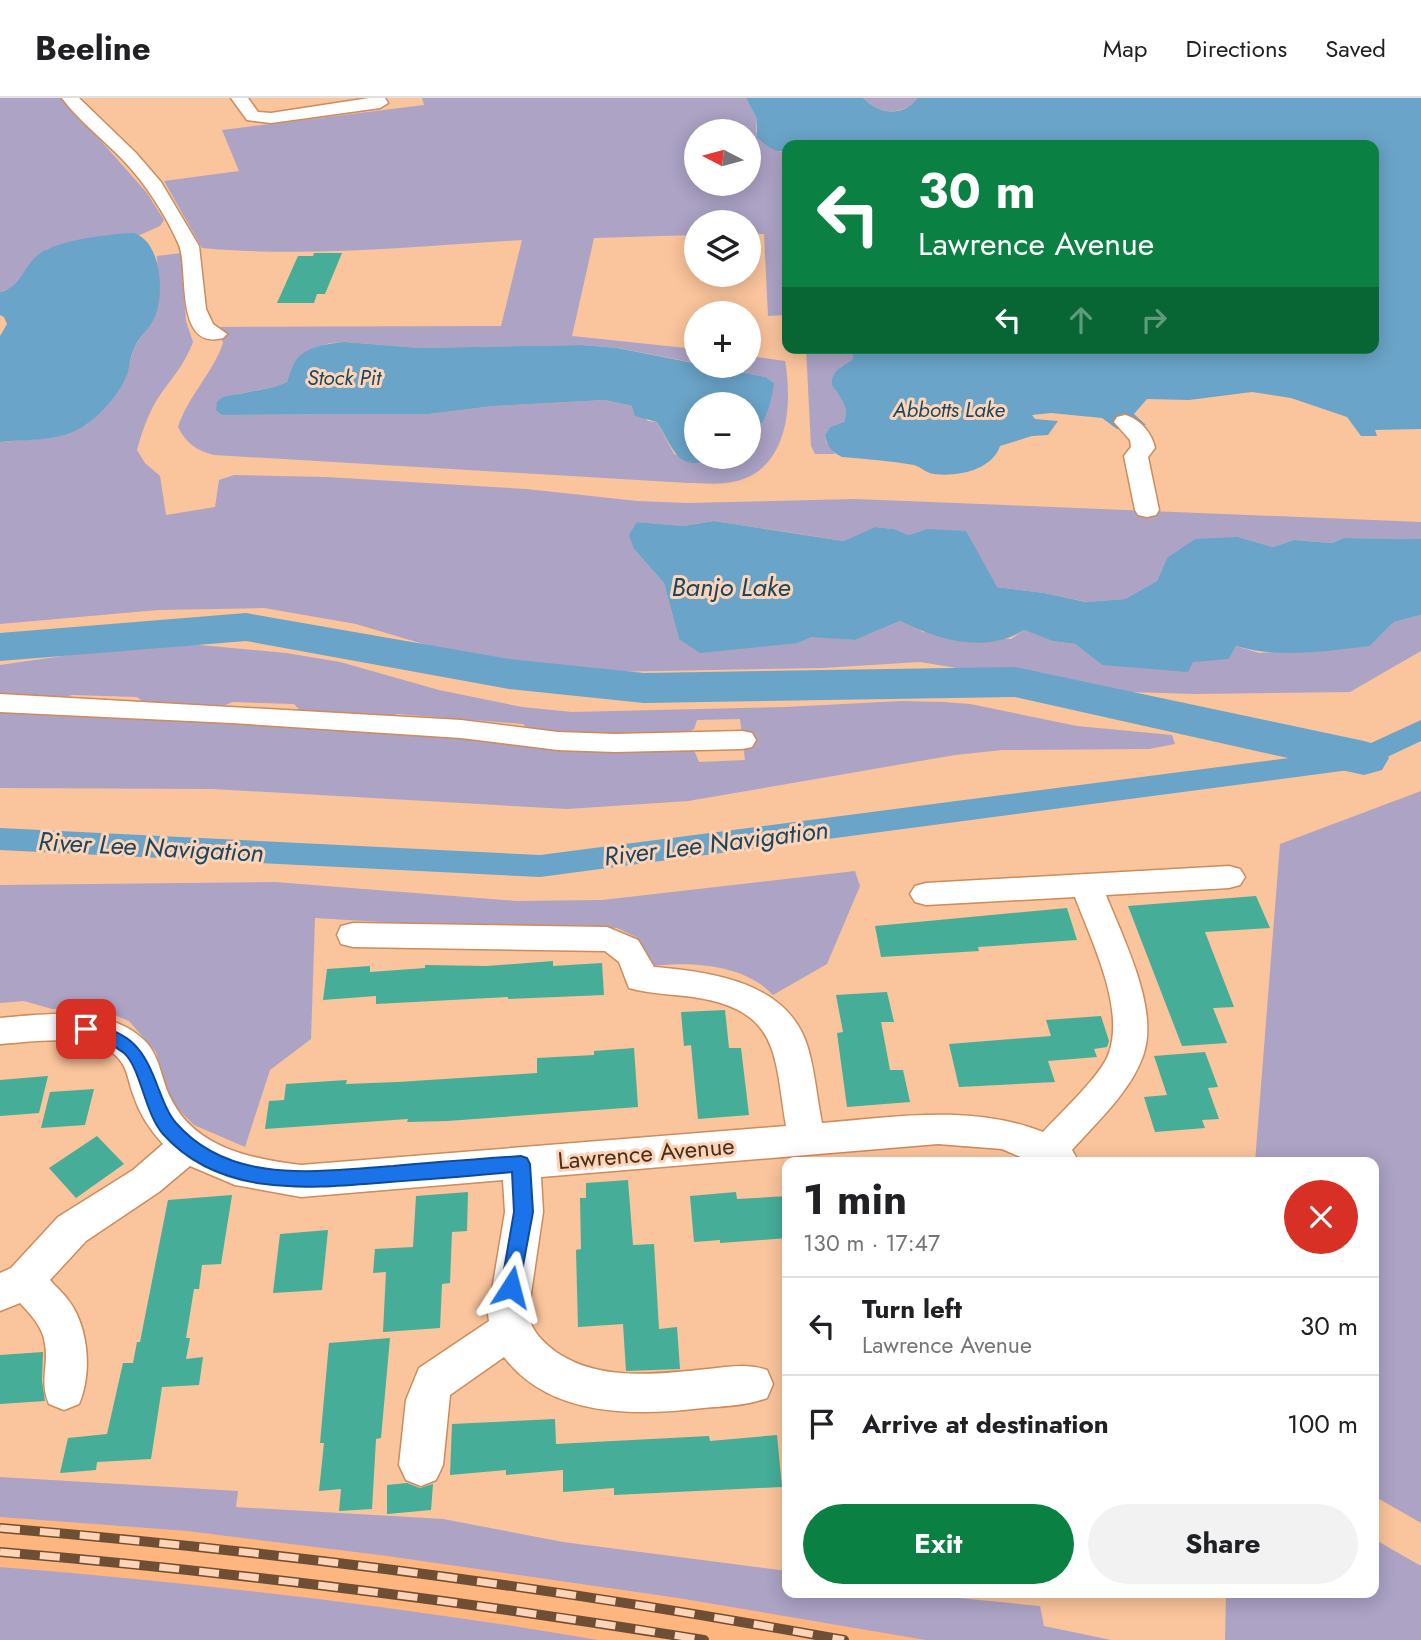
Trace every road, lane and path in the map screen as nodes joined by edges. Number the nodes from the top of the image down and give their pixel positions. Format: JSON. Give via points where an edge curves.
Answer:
{"nodes":[{"id":1,"x":70,"y":98,"type":"edge"},
{"id":2,"x":239,"y":98,"type":"edge"},
{"id":3,"x":377,"y":98,"type":"edge"},
{"id":4,"x":216,"y":334,"type":"dead end"},
{"id":5,"x":1125,"y":422,"type":"dead end"},
{"id":6,"x":1147,"y":510,"type":"dead end"},
{"id":7,"x":0,"y":703,"type":"edge"},
{"id":8,"x":742,"y":740,"type":"dead end"},
{"id":9,"x":1229,"y":877,"type":"dead end"},
{"id":10,"x":1086,"y":885,"type":"junction"},
{"id":11,"x":926,"y":894,"type":"dead end"},
{"id":12,"x":353,"y":935,"type":"dead end"},
{"id":13,"x":0,"y":1031,"type":"edge"},
{"id":14,"x":806,"y":1139,"type":"junction"},
{"id":15,"x":188,"y":1145,"type":"junction"},
{"id":16,"x":1054,"y":1157,"type":"edge"},
{"id":17,"x":521,"y":1164,"type":"junction"},
{"id":18,"x":13,"y":1286,"type":"edge"},
{"id":19,"x":510,"y":1330,"type":"junction"},
{"id":20,"x":752,"y":1384,"type":"dead end"},
{"id":21,"x":64,"y":1390,"type":"dead end"},
{"id":22,"x":421,"y":1465,"type":"dead end"}],
"edges":[{"from":1,"to":4,"type":"street","via":[[130,158],[163,201],[189,246],[196,309],[204,328]]},
{"from":2,"to":3,"type":"street","via":[[253,116],[261,118],[380,103]]},
{"from":5,"to":6,"type":"street","via":[[1141,439],[1143,448],[1136,456]]},
{"from":7,"to":8,"type":"street","via":[[394,724],[558,741]]},
{"from":9,"to":10,"type":"street"},
{"from":10,"to":11,"type":"street"},
{"from":10,"to":16,"type":"street","via":[[1128,1005],[1130,1038],[1116,1072]]},
{"from":12,"to":14,"type":"street","via":[[607,939],[630,952],[641,979],[719,988],[742,996],[770,1014],[785,1033]]},
{"from":13,"to":15,"type":"street","name":"Lawrence Avenue","via":[[69,1028],[117,1039],[131,1048],[139,1061],[159,1114]]},
{"from":14,"to":16,"type":"street","name":"Lawrence Avenue","via":[[972,1129],[1021,1138]]},
{"from":14,"to":17,"type":"street","name":"Lawrence Avenue"},
{"from":15,"to":17,"type":"street","name":"Lawrence Avenue","via":[[228,1168],[301,1181]]},
{"from":15,"to":18,"type":"street","via":[[146,1181],[72,1229]]},
{"from":17,"to":19,"type":"street","via":[[524,1212],[508,1314]]},
{"from":18,"to":21,"type":"street","via":[[57,1315],[66,1345]]},
{"from":19,"to":20,"type":"street","via":[[520,1348],[557,1379],[602,1392]]},
{"from":19,"to":22,"type":"street","via":[[434,1382],[427,1400]]}]}
